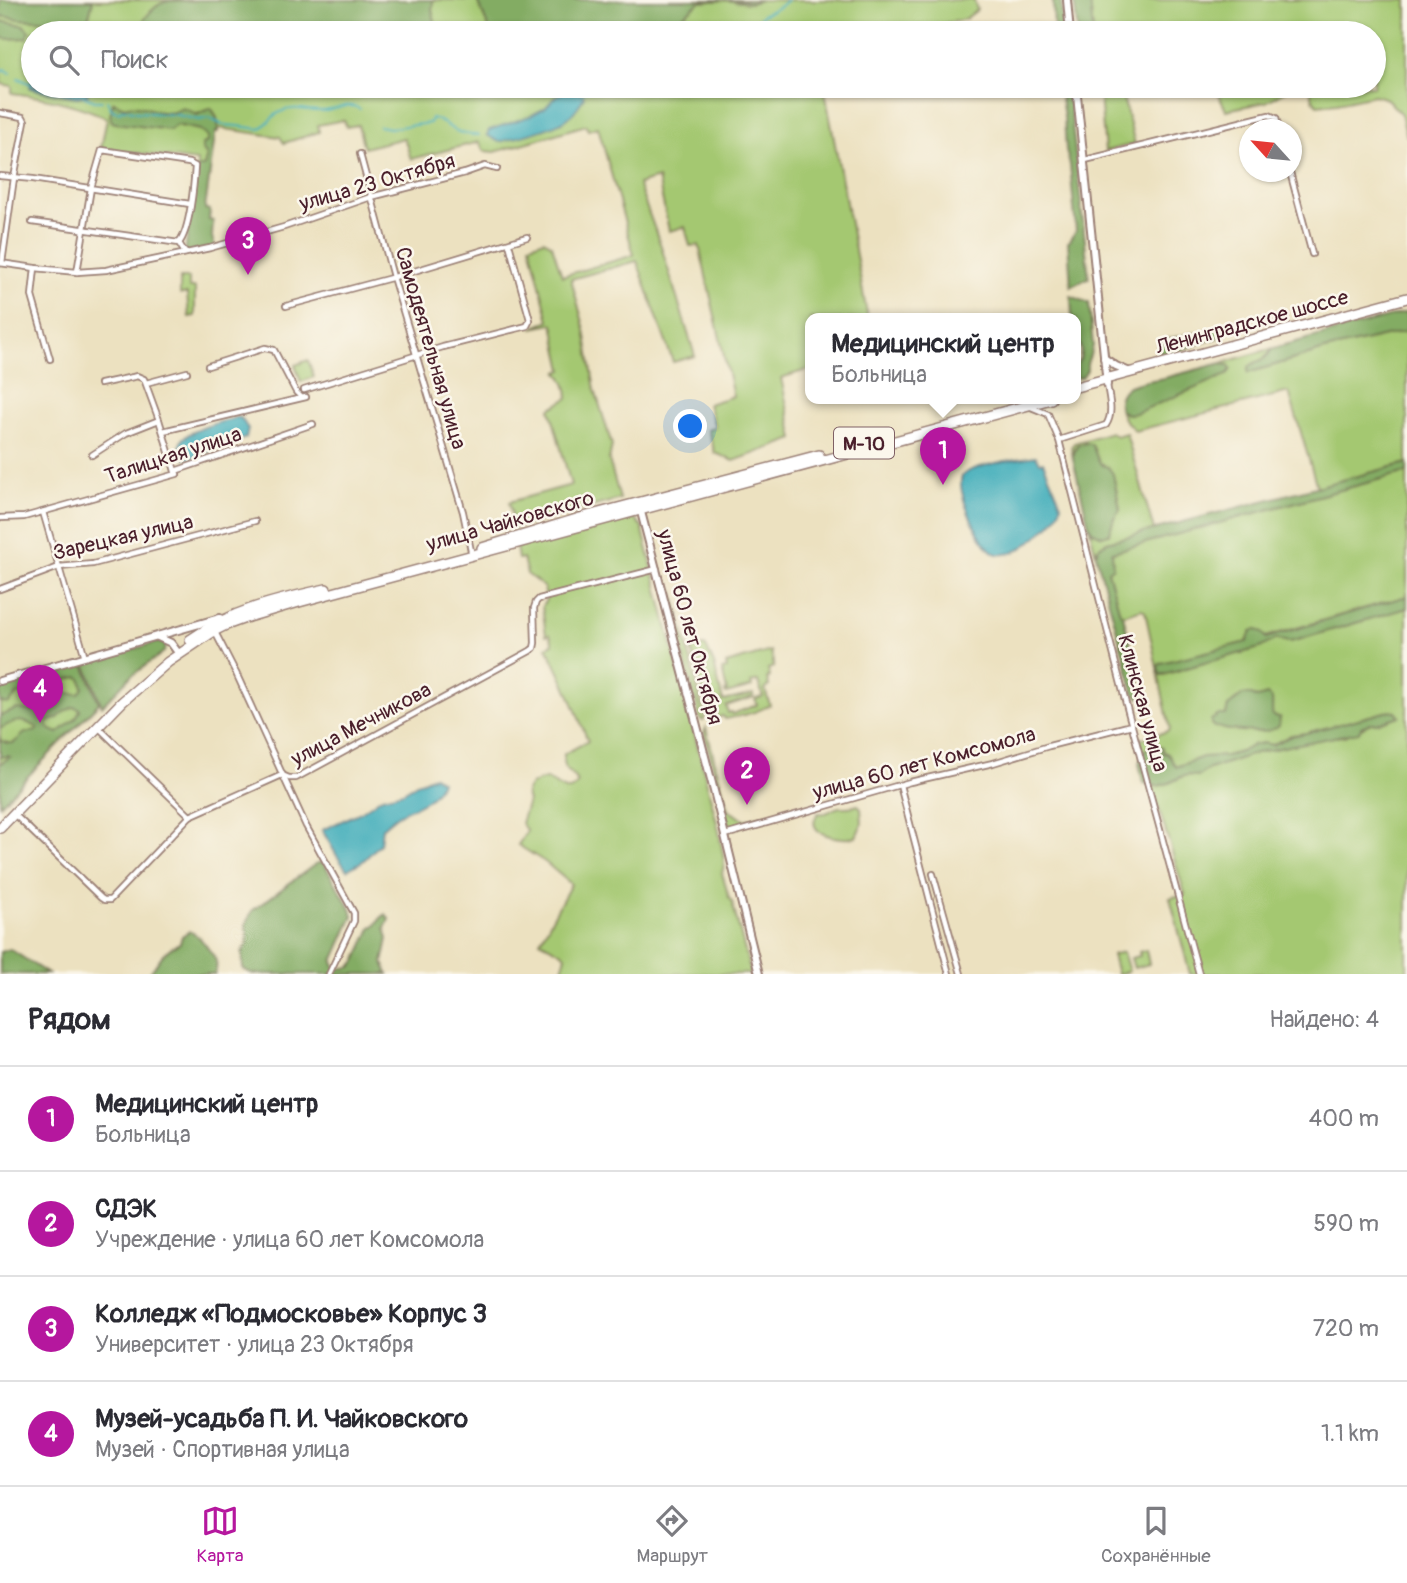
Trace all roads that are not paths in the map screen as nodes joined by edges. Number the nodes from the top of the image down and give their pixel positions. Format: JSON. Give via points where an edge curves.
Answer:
{"nodes":[{"id":1,"x":1067,"y":0,"type":"edge"},
{"id":2,"x":1069,"y":21,"type":"edge"},
{"id":3,"x":1077,"y":98,"type":"edge"},
{"id":4,"x":0,"y":113,"type":"edge"},
{"id":5,"x":1253,"y":119,"type":"edge"},
{"id":6,"x":1276,"y":119,"type":"edge"},
{"id":7,"x":1239,"y":122,"type":"edge"},
{"id":8,"x":360,"y":154,"type":"dead end"},
{"id":9,"x":1085,"y":160,"type":"junction"},
{"id":10,"x":497,"y":169,"type":"dead end"},
{"id":11,"x":0,"y":176,"type":"edge"},
{"id":12,"x":14,"y":178,"type":"junction"},
{"id":13,"x":1293,"y":182,"type":"edge"},
{"id":14,"x":91,"y":188,"type":"junction"},
{"id":15,"x":371,"y":197,"type":"junction"},
{"id":16,"x":190,"y":204,"type":"junction"},
{"id":17,"x":32,"y":222,"type":"dead end"},
{"id":18,"x":85,"y":230,"type":"junction"},
{"id":19,"x":527,"y":237,"type":"dead end"},
{"id":20,"x":179,"y":243,"type":"junction"},
{"id":21,"x":509,"y":244,"type":"junction"},
{"id":22,"x":185,"y":253,"type":"junction"},
{"id":23,"x":1312,"y":254,"type":"dead end"},
{"id":24,"x":1,"y":263,"type":"edge"},
{"id":25,"x":35,"y":268,"type":"junction"},
{"id":26,"x":77,"y":272,"type":"junction"},
{"id":27,"x":393,"y":277,"type":"junction"},
{"id":28,"x":1407,"y":298,"type":"edge"},
{"id":29,"x":1407,"y":304,"type":"edge"},
{"id":30,"x":286,"y":306,"type":"dead end"},
{"id":31,"x":416,"y":355,"type":"junction"},
{"id":32,"x":1104,"y":358,"type":"junction"},
{"id":33,"x":50,"y":359,"type":"dead end"},
{"id":34,"x":208,"y":366,"type":"dead end"},
{"id":35,"x":187,"y":372,"type":"dead end"},
{"id":36,"x":1130,"y":372,"type":"junction"},
{"id":37,"x":1107,"y":382,"type":"junction"},
{"id":38,"x":146,"y":383,"type":"junction"},
{"id":39,"x":1093,"y":383,"type":"junction"},
{"id":40,"x":100,"y":384,"type":"dead end"},
{"id":41,"x":1081,"y":388,"type":"edge"},
{"id":42,"x":1081,"y":389,"type":"edge"},
{"id":43,"x":304,"y":390,"type":"dead end"},
{"id":44,"x":1023,"y":404,"type":"edge"},
{"id":45,"x":1029,"y":404,"type":"edge"},
{"id":46,"x":159,"y":420,"type":"junction"},
{"id":47,"x":313,"y":424,"type":"dead end"},
{"id":48,"x":163,"y":431,"type":"junction"},
{"id":49,"x":1059,"y":440,"type":"junction"},
{"id":50,"x":92,"y":455,"type":"dead end"},
{"id":51,"x":175,"y":471,"type":"junction"},
{"id":52,"x":640,"y":506,"type":"junction"},
{"id":53,"x":43,"y":512,"type":"junction"},
{"id":54,"x":0,"y":518,"type":"edge"},
{"id":55,"x":255,"y":521,"type":"dead end"},
{"id":56,"x":471,"y":551,"type":"junction"},
{"id":57,"x":59,"y":567,"type":"junction"},
{"id":58,"x":657,"y":569,"type":"junction"},
{"id":59,"x":0,"y":589,"type":"edge"},
{"id":60,"x":233,"y":615,"type":"junction"},
{"id":61,"x":213,"y":628,"type":"junction"},
{"id":62,"x":158,"y":637,"type":"junction"},
{"id":63,"x":178,"y":652,"type":"junction"},
{"id":64,"x":85,"y":658,"type":"junction"},
{"id":65,"x":0,"y":681,"type":"edge"},
{"id":66,"x":1132,"y":725,"type":"junction"},
{"id":67,"x":97,"y":727,"type":"junction"},
{"id":68,"x":282,"y":775,"type":"junction"},
{"id":69,"x":900,"y":785,"type":"junction"},
{"id":70,"x":13,"y":814,"type":"junction"},
{"id":71,"x":190,"y":816,"type":"junction"},
{"id":72,"x":0,"y":820,"type":"edge"},
{"id":73,"x":0,"y":828,"type":"edge"},
{"id":74,"x":725,"y":835,"type":"junction"},
{"id":75,"x":933,"y":874,"type":"dead end"},
{"id":76,"x":330,"y":974,"type":"edge"},
{"id":77,"x":759,"y":974,"type":"edge"},
{"id":78,"x":948,"y":974,"type":"edge"},
{"id":79,"x":961,"y":974,"type":"edge"},
{"id":80,"x":1199,"y":974,"type":"edge"}],
"edges":[{"from":1,"to":2,"type":"street"},
{"from":3,"to":9,"type":"street"},
{"from":4,"to":12,"type":"street","via":[[25,121]]},
{"from":5,"to":6,"type":"street","via":[[1269,115]]},
{"from":7,"to":9,"type":"street"},
{"from":8,"to":15,"type":"street","name":"Самодеятельная улица"},
{"from":9,"to":32,"type":"street"},
{"from":10,"to":15,"type":"street","name":"улица 23 Октября","via":[[485,166]]},
{"from":11,"to":12,"type":"street"},
{"from":12,"to":14,"type":"street"},
{"from":12,"to":24,"type":"street"},
{"from":13,"to":23,"type":"street"},
{"from":14,"to":16,"type":"street"},
{"from":14,"to":16,"type":"street","via":[[102,150],[190,163],[195,166]]},
{"from":14,"to":18,"type":"street"},
{"from":15,"to":22,"type":"street","name":"улица 23 Октября","via":[[268,232]]},
{"from":15,"to":27,"type":"street","name":"Самодеятельная улица"},
{"from":16,"to":20,"type":"street"},
{"from":17,"to":18,"type":"street"},
{"from":18,"to":20,"type":"street"},
{"from":18,"to":26,"type":"street"},
{"from":19,"to":21,"type":"street"},
{"from":20,"to":22,"type":"street"},
{"from":21,"to":27,"type":"street"},
{"from":21,"to":31,"type":"street","via":[[529,324]]},
{"from":22,"to":26,"type":"street"},
{"from":24,"to":25,"type":"street"},
{"from":25,"to":26,"type":"street"},
{"from":25,"to":33,"type":"street","via":[[32,296]]},
{"from":27,"to":30,"type":"street"},
{"from":27,"to":31,"type":"street","name":"Самодеятельная улица"},
{"from":28,"to":36,"type":"highway","name":"Ленинградское шоссе"},
{"from":29,"to":37,"type":"highway","name":"Ленинградское шоссе"},
{"from":31,"to":43,"type":"street"},
{"from":31,"to":56,"type":"street","name":"Самодеятельная улица"},
{"from":32,"to":36,"type":"street"},
{"from":32,"to":37,"type":"street"},
{"from":32,"to":39,"type":"street"},
{"from":34,"to":48,"type":"street","via":[[265,348],[274,350],[296,392],[304,397]]},
{"from":35,"to":38,"type":"street"},
{"from":36,"to":37,"type":"highway","name":"Ленинградское шоссе"},
{"from":37,"to":39,"type":"highway"},
{"from":37,"to":42,"type":"highway"},
{"from":37,"to":49,"type":"street","via":[[1111,412],[1106,425]]},
{"from":38,"to":40,"type":"street","via":[[137,376]]},
{"from":38,"to":46,"type":"street"},
{"from":39,"to":41,"type":"highway"},
{"from":44,"to":52,"type":"highway","name":"улица Чайковского","number":"М-10"},
{"from":45,"to":49,"type":"street","name":"Клинская улица","via":[[1048,414]]},
{"from":46,"to":48,"type":"street"},
{"from":46,"to":50,"type":"street","via":[[126,433]]},
{"from":47,"to":51,"type":"street","name":"Талицкая улица"},
{"from":48,"to":51,"type":"street"},
{"from":49,"to":66,"type":"street","name":"Клинская улица"},
{"from":51,"to":53,"type":"street","name":"Талицкая улица","via":[[177,474]]},
{"from":52,"to":56,"type":"highway","name":"улица Чайковского","number":"М-10"},
{"from":52,"to":58,"type":"street","name":"улица 60 лет Октября"},
{"from":52,"to":61,"type":"highway","name":"улица Чайковского","number":"М-10"},
{"from":53,"to":54,"type":"street","name":"Талицкая улица"},
{"from":53,"to":57,"type":"street"},
{"from":55,"to":57,"type":"street","name":"Зарецкая улица","via":[[93,564]]},
{"from":56,"to":60,"type":"highway","name":"улица Чайковского","number":"М-10"},
{"from":57,"to":59,"type":"street","name":"Зарецкая улица"},
{"from":57,"to":64,"type":"street"},
{"from":58,"to":68,"type":"street","name":"улица Мечникова","via":[[539,600],[534,608],[535,643],[530,652],[296,778]]},
{"from":58,"to":74,"type":"street","name":"улица 60 лет Октября"},
{"from":60,"to":61,"type":"highway","number":"М-10"},
{"from":60,"to":62,"type":"street","name":"улица Чайковского"},
{"from":61,"to":63,"type":"highway","number":"М-10"},
{"from":61,"to":68,"type":"street"},
{"from":62,"to":63,"type":"street"},
{"from":62,"to":64,"type":"street","name":"улица Чайковского"},
{"from":63,"to":67,"type":"highway","number":"М-10"},
{"from":63,"to":72,"type":"highway","number":"М-10","via":[[136,681]]},
{"from":64,"to":65,"type":"street","name":"улица Чайковского"},
{"from":66,"to":69,"type":"street","name":"улица 60 лет Комсомола"},
{"from":66,"to":80,"type":"street","name":"Клинская улица"},
{"from":67,"to":70,"type":"highway","number":"М-10"},
{"from":67,"to":71,"type":"street"},
{"from":68,"to":71,"type":"street","name":"улица Мечникова"},
{"from":68,"to":76,"type":"street","via":[[354,913]]},
{"from":69,"to":74,"type":"street","name":"улица 60 лет Комсомола"},
{"from":69,"to":78,"type":"street"},
{"from":70,"to":71,"type":"street","name":"улица Мечникова","via":[[107,901]]},
{"from":70,"to":73,"type":"highway","number":"М-10"},
{"from":74,"to":77,"type":"street","name":"улица 60 лет Октября"},
{"from":75,"to":79,"type":"street"}]}
